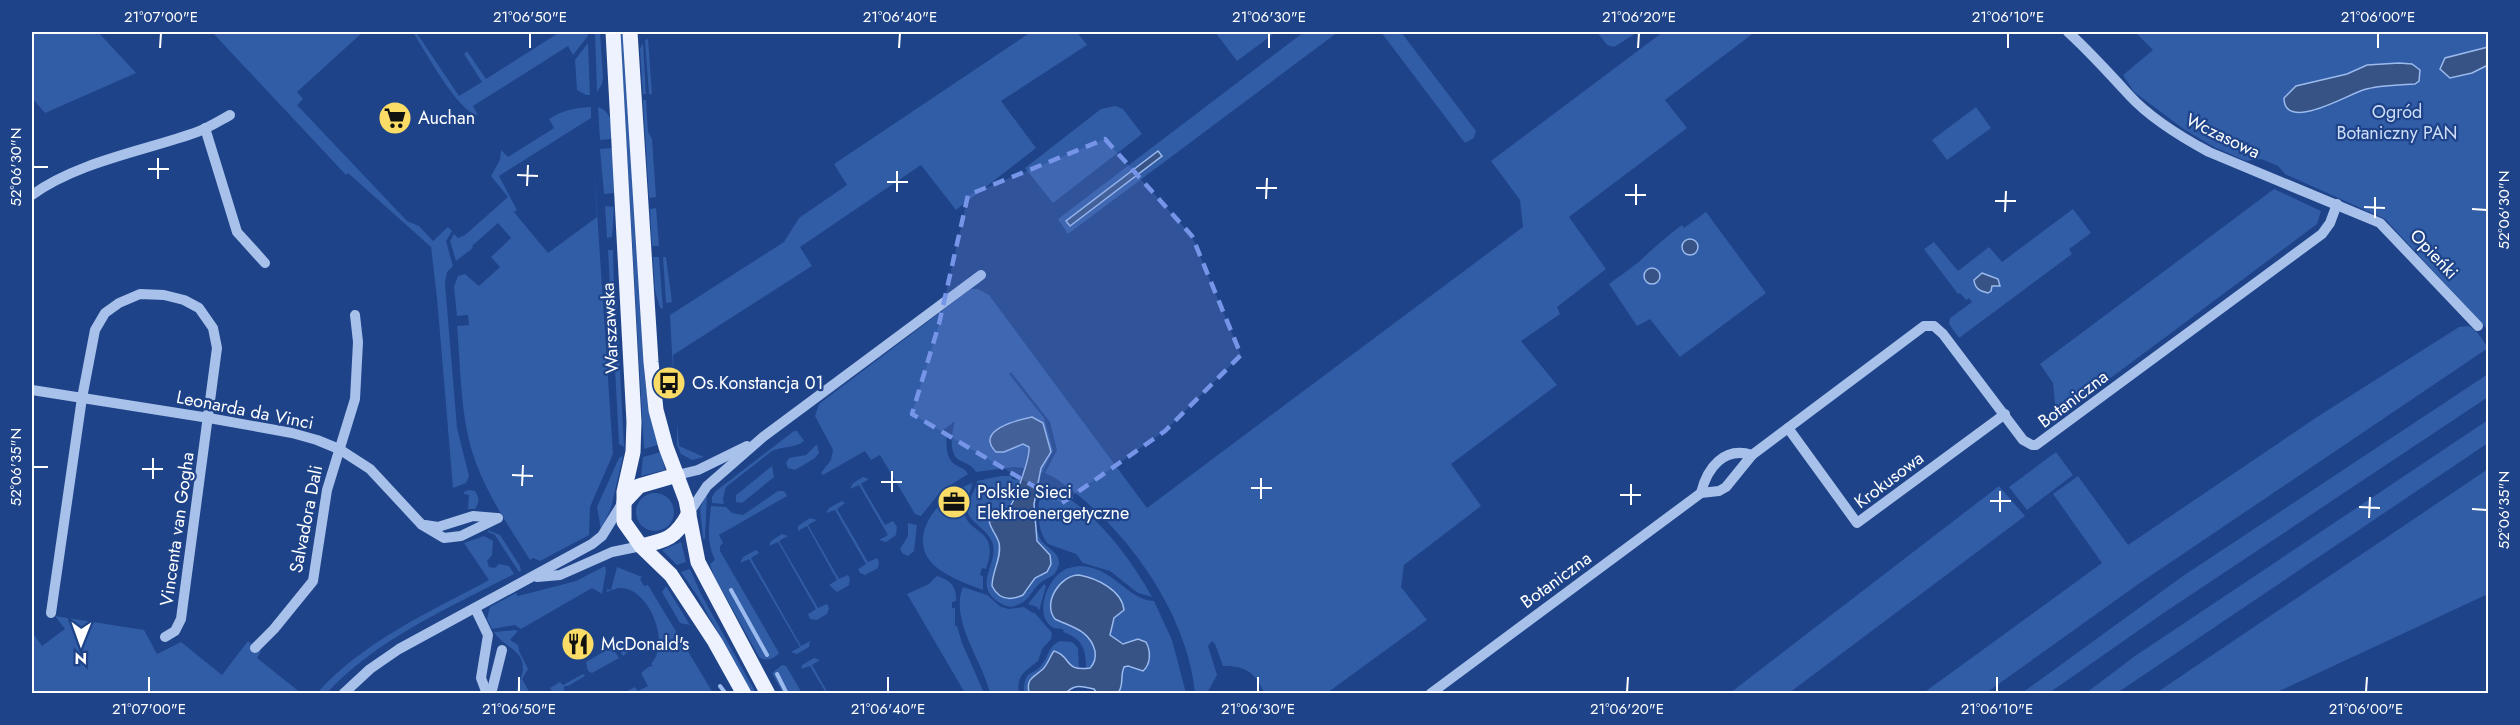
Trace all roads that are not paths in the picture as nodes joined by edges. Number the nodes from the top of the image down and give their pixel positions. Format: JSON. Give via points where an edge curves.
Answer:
{"nodes":[{"id":1,"x":613,"y":32,"type":"edge"},
{"id":2,"x":630,"y":32,"type":"edge"},
{"id":3,"x":2068,"y":32,"type":"edge"},
{"id":4,"x":230,"y":115,"type":"dead end"},
{"id":5,"x":205,"y":128,"type":"junction"},
{"id":6,"x":32,"y":195,"type":"edge"},
{"id":7,"x":2337,"y":204,"type":"junction"},
{"id":8,"x":2359,"y":213,"type":"joint"},
{"id":9,"x":265,"y":262,"type":"dead end"},
{"id":10,"x":981,"y":275,"type":"dead end"},
{"id":11,"x":355,"y":315,"type":"dead end"},
{"id":12,"x":2478,"y":326,"type":"dead end"},
{"id":13,"x":32,"y":390,"type":"edge"},
{"id":14,"x":82,"y":398,"type":"junction"},
{"id":15,"x":2005,"y":414,"type":"junction"},
{"id":16,"x":209,"y":418,"type":"junction"},
{"id":17,"x":1788,"y":429,"type":"junction"},
{"id":18,"x":763,"y":437,"type":"junction"},
{"id":19,"x":339,"y":449,"type":"junction"},
{"id":20,"x":1752,"y":455,"type":"junction"},
{"id":21,"x":677,"y":475,"type":"junction"},
{"id":22,"x":1701,"y":493,"type":"junction"},
{"id":23,"x":624,"y":502,"type":"junction"},
{"id":24,"x":689,"y":513,"type":"junction"},
{"id":25,"x":422,"y":525,"type":"junction"},
{"id":26,"x":640,"y":546,"type":"junction"},
{"id":27,"x":533,"y":578,"type":"junction"},
{"id":28,"x":475,"y":608,"type":"junction"},
{"id":29,"x":51,"y":613,"type":"dead end"},
{"id":30,"x":165,"y":637,"type":"dead end"},
{"id":31,"x":255,"y":648,"type":"dead end"},
{"id":32,"x":502,"y":650,"type":"dead end"},
{"id":33,"x":343,"y":693,"type":"edge"},
{"id":34,"x":489,"y":693,"type":"edge"},
{"id":35,"x":744,"y":693,"type":"edge"},
{"id":36,"x":768,"y":693,"type":"edge"},
{"id":37,"x":1430,"y":693,"type":"edge"}],
"edges":[{"from":1,"to":23,"type":"main road","name":"Warszawska","via":[[634,422]]},
{"from":2,"to":21,"type":"main road","via":[[653,390],[660,428]]},
{"from":3,"to":7,"type":"street","name":"Wczasowa","via":[[2096,57],[2130,97],[2186,140]]},
{"from":4,"to":5,"type":"street"},
{"from":5,"to":6,"type":"street","via":[[98,164]]},
{"from":5,"to":9,"type":"street","via":[[237,232]]},
{"from":7,"to":8,"type":"street","name":"Wczasowa"},
{"from":7,"to":15,"type":"street","name":"Botaniczna","via":[[2322,234],[2041,443],[2032,445],[2023,440]]},
{"from":8,"to":12,"type":"street","name":"Opieńki","via":[[2387,228]]},
{"from":10,"to":18,"type":"street"},
{"from":11,"to":19,"type":"street","name":"Salvadora Dali","via":[[355,399]]},
{"from":13,"to":14,"type":"street","name":"Leonarda da Vinci"},
{"from":14,"to":16,"type":"street","name":"Leonarda da Vinci"},
{"from":14,"to":16,"type":"street","via":[[95,330],[105,313],[140,294],[164,295],[199,309],[213,328],[217,348]]},
{"from":14,"to":29,"type":"street"},
{"from":15,"to":17,"type":"street","name":"Botaniczna","via":[[1938,328],[1928,325]]},
{"from":15,"to":17,"type":"street","name":"Krokusowa","via":[[1857,524]]},
{"from":16,"to":19,"type":"street","name":"Leonarda da Vinci","via":[[292,433]]},
{"from":16,"to":30,"type":"street","name":"Vincenta van Gogha","via":[[181,619],[176,631]]},
{"from":17,"to":20,"type":"street","name":"Botaniczna"},
{"from":18,"to":21,"type":"street","via":[[708,466]]},
{"from":18,"to":24,"type":"street","via":[[707,486]]},
{"from":19,"to":25,"type":"street","name":"Leonarda da Vinci","via":[[370,469]]},
{"from":19,"to":31,"type":"street","name":"Salvadora Dali","via":[[327,490],[313,580]]},
{"from":20,"to":22,"type":"street","name":"Botaniczna","via":[[1726,487]]},
{"from":20,"to":22,"type":"street","name":"Botaniczna","via":[[1728,455],[1716,461]]},
{"from":21,"to":23,"type":"main road","via":[[639,486]]},
{"from":21,"to":24,"type":"main road"},
{"from":22,"to":37,"type":"street","name":"Botaniczna"},
{"from":23,"to":26,"type":"main road","via":[[624,522]]},
{"from":23,"to":27,"type":"street","name":"Warszawska","via":[[602,536]]},
{"from":24,"to":26,"type":"main road","via":[[674,535]]},
{"from":24,"to":36,"type":"main road","via":[[698,562]]},
{"from":25,"to":25,"type":"street","name":"Leonarda da Vinci","via":[[437,535],[453,538],[498,518],[473,516],[438,527]]},
{"from":26,"to":27,"type":"street","name":"Warszawska","via":[[612,552],[560,575]]},
{"from":26,"to":35,"type":"main road","via":[[670,575]]},
{"from":27,"to":28,"type":"street","name":"Warszawska"},
{"from":28,"to":33,"type":"street","name":"Warszawska","via":[[399,649]]},
{"from":28,"to":34,"type":"street","via":[[488,636],[481,678]]},
{"from":32,"to":34,"type":"street"}]}
